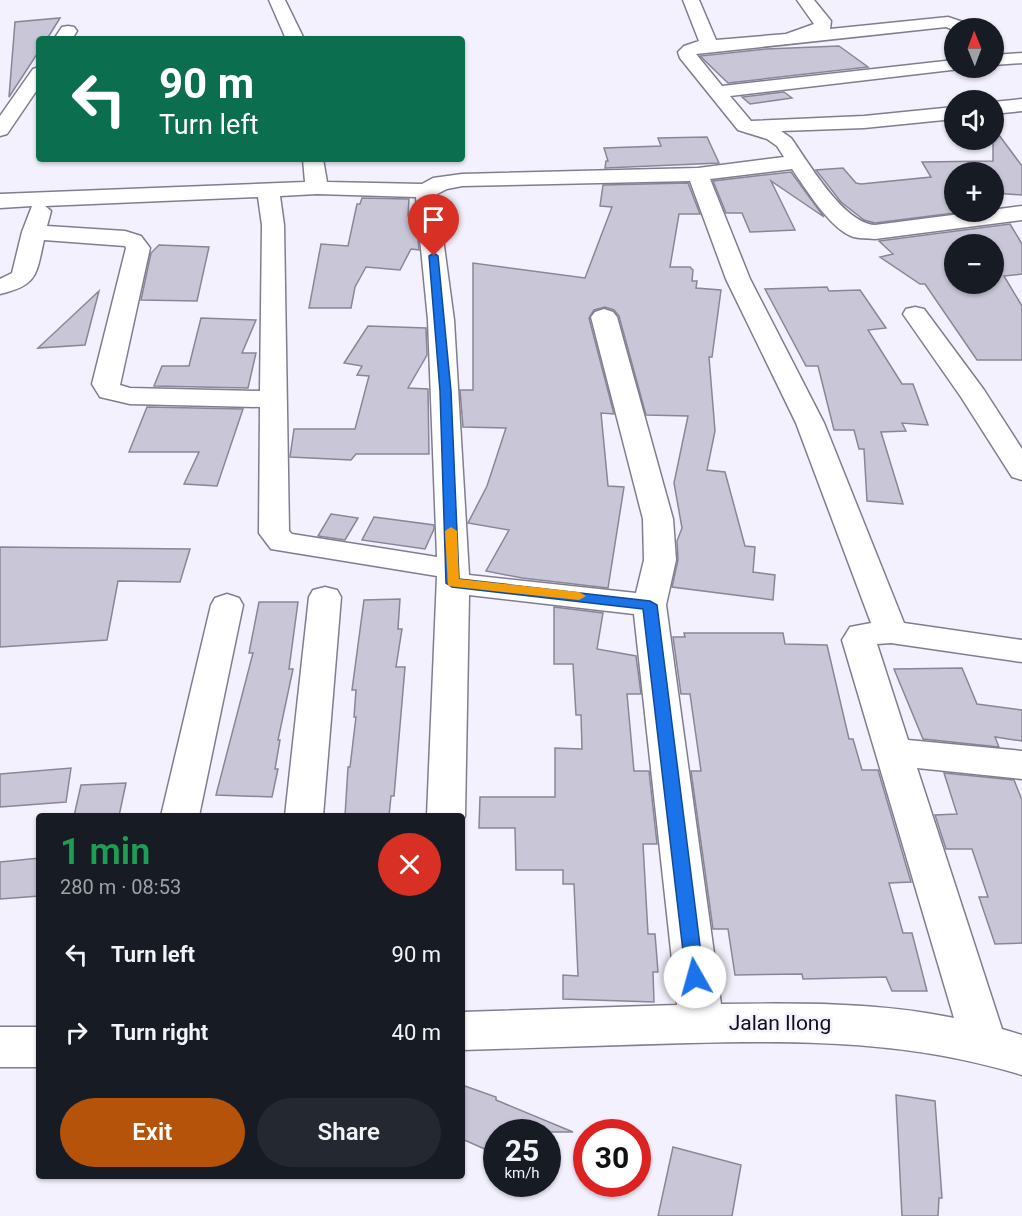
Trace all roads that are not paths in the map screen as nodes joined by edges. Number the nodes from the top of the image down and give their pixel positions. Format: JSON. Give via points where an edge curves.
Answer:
{"nodes":[{"id":1,"x":277,"y":0,"type":"edge"},
{"id":2,"x":691,"y":0,"type":"edge"},
{"id":3,"x":805,"y":0,"type":"edge"},
{"id":4,"x":944,"y":22,"type":"edge"},
{"id":5,"x":294,"y":36,"type":"edge"},
{"id":6,"x":800,"y":37,"type":"junction"},
{"id":7,"x":710,"y":46,"type":"junction"},
{"id":8,"x":944,"y":66,"type":"edge"},
{"id":9,"x":36,"y":77,"type":"edge"},
{"id":10,"x":717,"y":92,"type":"junction"},
{"id":11,"x":1022,"y":105,"type":"edge"},
{"id":12,"x":1004,"y":107,"type":"edge"},
{"id":13,"x":944,"y":114,"type":"edge"},
{"id":14,"x":744,"y":126,"type":"junction"},
{"id":15,"x":0,"y":130,"type":"edge"},
{"id":16,"x":313,"y":162,"type":"edge"},
{"id":17,"x":798,"y":162,"type":"junction"},
{"id":18,"x":698,"y":174,"type":"junction"},
{"id":19,"x":317,"y":188,"type":"junction"},
{"id":20,"x":268,"y":190,"type":"junction"},
{"id":21,"x":426,"y":191,"type":"junction"},
{"id":22,"x":45,"y":198,"type":"junction"},
{"id":23,"x":0,"y":201,"type":"edge"},
{"id":24,"x":1022,"y":213,"type":"edge"},
{"id":25,"x":33,"y":232,"type":"junction"},
{"id":26,"x":0,"y":287,"type":"edge"},
{"id":27,"x":915,"y":314,"type":"dead end"},
{"id":28,"x":604,"y":317,"type":"dead end"},
{"id":29,"x":275,"y":399,"type":"junction"},
{"id":30,"x":1022,"y":471,"type":"edge"},
{"id":31,"x":452,"y":576,"type":"junction"},
{"id":32,"x":325,"y":597,"type":"dead end"},
{"id":33,"x":227,"y":605,"type":"dead end"},
{"id":34,"x":650,"y":605,"type":"junction"},
{"id":35,"x":891,"y":632,"type":"junction"},
{"id":36,"x":1022,"y":651,"type":"edge"},
{"id":37,"x":893,"y":752,"type":"junction"},
{"id":38,"x":1022,"y":765,"type":"edge"},
{"id":39,"x":181,"y":813,"type":"edge"},
{"id":40,"x":304,"y":813,"type":"edge"},
{"id":41,"x":446,"y":813,"type":"edge"},
{"id":42,"x":701,"y":1023,"type":"junction"},
{"id":43,"x":465,"y":1031,"type":"edge"},
{"id":44,"x":0,"y":1047,"type":"edge"},
{"id":45,"x":36,"y":1047,"type":"edge"},
{"id":46,"x":1003,"y":1049,"type":"edge"}],
"edges":[{"from":1,"to":5,"type":"street"},
{"from":2,"to":7,"type":"street"},
{"from":3,"to":6,"type":"street","via":[[821,16],[823,26]]},
{"from":4,"to":6,"type":"street"},
{"from":6,"to":7,"type":"street"},
{"from":7,"to":10,"type":"street","via":[[692,48],[686,53]]},
{"from":8,"to":10,"type":"street"},
{"from":9,"to":15,"type":"street"},
{"from":10,"to":14,"type":"street"},
{"from":11,"to":12,"type":"street"},
{"from":13,"to":14,"type":"street","via":[[864,122]]},
{"from":14,"to":17,"type":"street","via":[[779,138]]},
{"from":16,"to":19,"type":"street"},
{"from":17,"to":18,"type":"street"},
{"from":17,"to":24,"type":"street","via":[[838,215],[858,231]]},
{"from":18,"to":21,"type":"street","via":[[462,180],[441,183]]},
{"from":18,"to":35,"type":"street","via":[[738,279],[810,423]]},
{"from":19,"to":20,"type":"street"},
{"from":19,"to":21,"type":"street"},
{"from":20,"to":22,"type":"street"},
{"from":20,"to":29,"type":"street","via":[[273,225]]},
{"from":21,"to":31,"type":"street","via":[[441,320]]},
{"from":22,"to":23,"type":"street"},
{"from":22,"to":25,"type":"street"},
{"from":25,"to":26,"type":"street","via":[[26,271],[21,279]]},
{"from":25,"to":29,"type":"street","via":[[125,238],[138,248],[105,384],[110,391],[130,396]]},
{"from":27,"to":30,"type":"street"},
{"from":28,"to":34,"type":"street","via":[[658,519],[660,560]]},
{"from":29,"to":31,"type":"street","via":[[272,526],[277,538]]},
{"from":31,"to":34,"type":"street"},
{"from":31,"to":41,"type":"street"},
{"from":32,"to":40,"type":"street"},
{"from":33,"to":39,"type":"street"},
{"from":34,"to":42,"type":"street"},
{"from":35,"to":36,"type":"street"},
{"from":35,"to":37,"type":"street","via":[[869,633],[859,640]]},
{"from":37,"to":38,"type":"street"},
{"from":37,"to":46,"type":"street"},
{"from":42,"to":43,"type":"street","name":"Jalan Ilong"},
{"from":42,"to":46,"type":"street","name":"Jalan Ilong","via":[[843,1023],[912,1029]]},
{"from":44,"to":45,"type":"street"}]}
